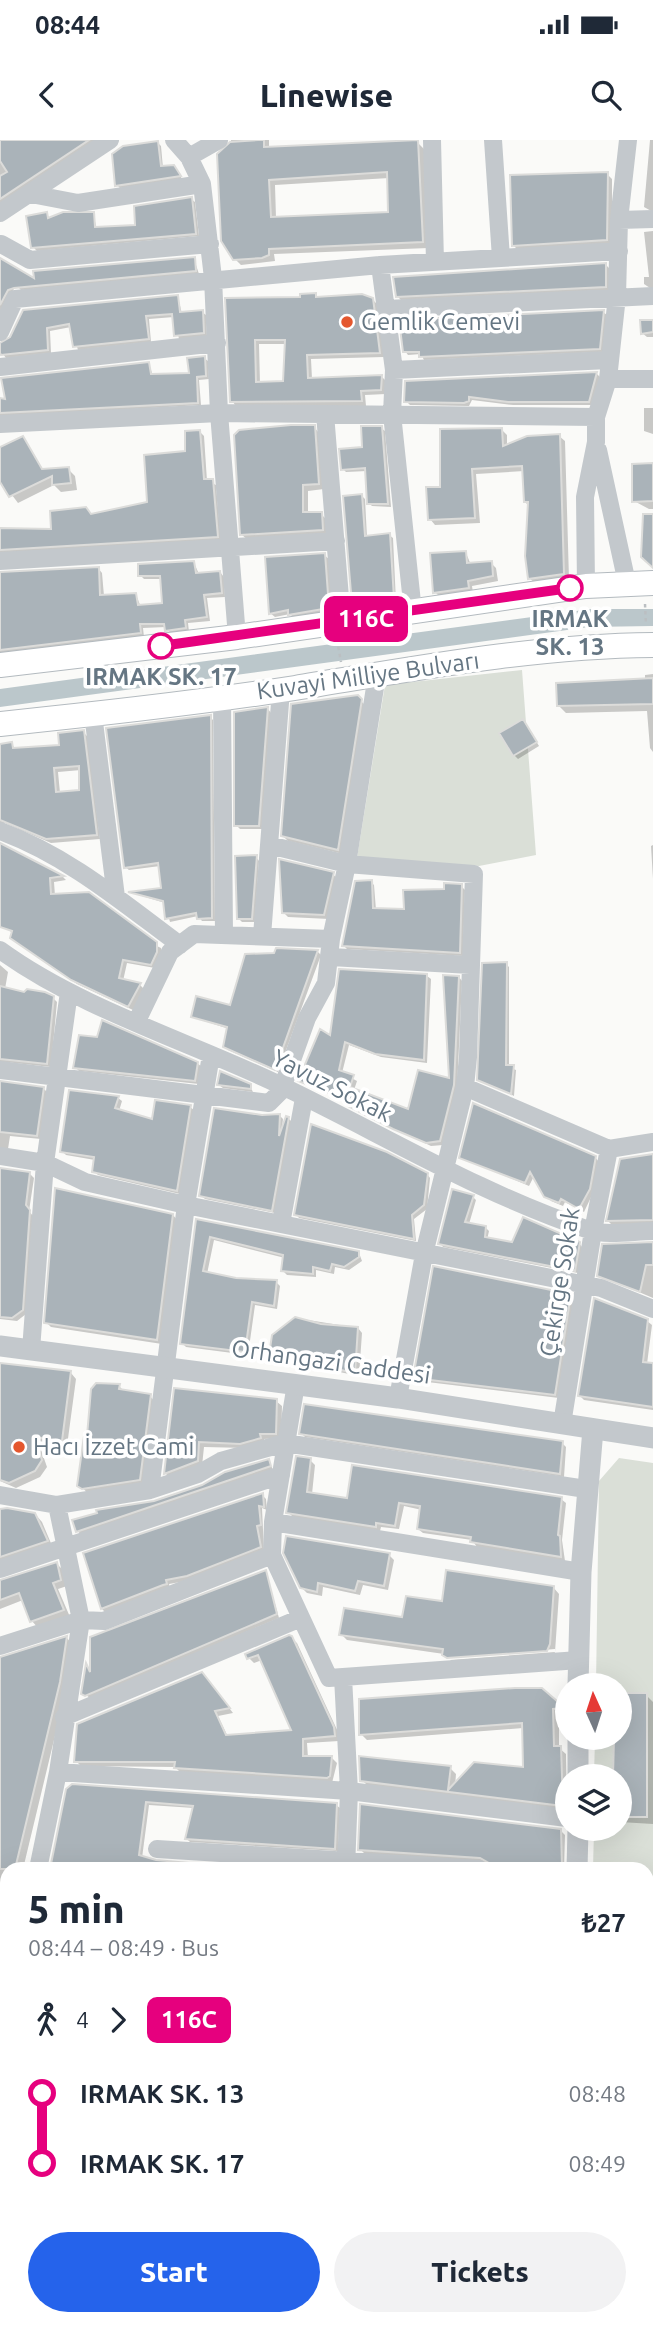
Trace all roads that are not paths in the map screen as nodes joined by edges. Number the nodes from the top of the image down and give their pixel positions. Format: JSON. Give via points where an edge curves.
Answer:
{"nodes":[{"id":1,"x":110,"y":140,"type":"edge"},
{"id":2,"x":174,"y":140,"type":"edge"},
{"id":3,"x":219,"y":140,"type":"edge"},
{"id":4,"x":432,"y":140,"type":"edge"},
{"id":5,"x":494,"y":140,"type":"edge"},
{"id":6,"x":628,"y":140,"type":"edge"},
{"id":7,"x":189,"y":157,"type":"junction"},
{"id":8,"x":202,"y":184,"type":"junction"},
{"id":9,"x":31,"y":194,"type":"junction"},
{"id":10,"x":1,"y":211,"type":"edge"},
{"id":11,"x":619,"y":219,"type":"junction"},
{"id":12,"x":653,"y":219,"type":"edge"},
{"id":13,"x":1,"y":244,"type":"edge"},
{"id":14,"x":210,"y":244,"type":"junction"},
{"id":15,"x":619,"y":251,"type":"junction"},
{"id":16,"x":501,"y":258,"type":"junction"},
{"id":17,"x":435,"y":262,"type":"junction"},
{"id":18,"x":380,"y":265,"type":"junction"},
{"id":19,"x":213,"y":278,"type":"junction"},
{"id":20,"x":617,"y":296,"type":"junction"},
{"id":21,"x":653,"y":296,"type":"edge"},
{"id":22,"x":387,"y":309,"type":"junction"},
{"id":23,"x":0,"y":332,"type":"edge"},
{"id":24,"x":217,"y":342,"type":"junction"},
{"id":25,"x":609,"y":360,"type":"junction"},
{"id":26,"x":0,"y":367,"type":"edge"},
{"id":27,"x":394,"y":370,"type":"junction"},
{"id":28,"x":607,"y":379,"type":"junction"},
{"id":29,"x":653,"y":379,"type":"edge"},
{"id":30,"x":219,"y":413,"type":"junction"},
{"id":31,"x":325,"y":414,"type":"junction"},
{"id":32,"x":392,"y":414,"type":"junction"},
{"id":33,"x":596,"y":417,"type":"junction"},
{"id":34,"x":0,"y":424,"type":"edge"},
{"id":35,"x":596,"y":442,"type":"junction"},
{"id":36,"x":336,"y":541,"type":"junction"},
{"id":37,"x":228,"y":549,"type":"junction"},
{"id":38,"x":0,"y":561,"type":"edge"},
{"id":39,"x":628,"y":583,"type":"junction"},
{"id":40,"x":586,"y":586,"type":"junction"},
{"id":41,"x":649,"y":594,"type":"edge"},
{"id":42,"x":414,"y":612,"type":"junction"},
{"id":43,"x":340,"y":632,"type":"junction"},
{"id":44,"x":650,"y":634,"type":"edge"},
{"id":45,"x":237,"y":637,"type":"junction"},
{"id":46,"x":0,"y":665,"type":"edge"},
{"id":47,"x":377,"y":675,"type":"junction"},
{"id":48,"x":281,"y":690,"type":"junction"},
{"id":49,"x":222,"y":696,"type":"junction"},
{"id":50,"x":93,"y":714,"type":"junction"},
{"id":51,"x":0,"y":724,"type":"edge"},
{"id":52,"x":0,"y":831,"type":"edge"},
{"id":53,"x":269,"y":845,"type":"junction"},
{"id":54,"x":347,"y":864,"type":"junction"},
{"id":55,"x":116,"y":897,"type":"junction"},
{"id":56,"x":224,"y":935,"type":"junction"},
{"id":57,"x":262,"y":936,"type":"junction"},
{"id":58,"x":331,"y":939,"type":"junction"},
{"id":59,"x":180,"y":944,"type":"junction"},
{"id":60,"x":0,"y":950,"type":"edge"},
{"id":61,"x":331,"y":957,"type":"junction"},
{"id":62,"x":470,"y":965,"type":"junction"},
{"id":63,"x":69,"y":992,"type":"junction"},
{"id":64,"x":137,"y":1021,"type":"junction"},
{"id":65,"x":211,"y":1055,"type":"junction"},
{"id":66,"x":0,"y":1070,"type":"edge"},
{"id":67,"x":57,"y":1077,"type":"junction"},
{"id":68,"x":282,"y":1086,"type":"junction"},
{"id":69,"x":465,"y":1087,"type":"junction"},
{"id":70,"x":204,"y":1097,"type":"junction"},
{"id":71,"x":304,"y":1098,"type":"junction"},
{"id":72,"x":653,"y":1142,"type":"edge"},
{"id":73,"x":609,"y":1149,"type":"junction"},
{"id":74,"x":0,"y":1156,"type":"edge"},
{"id":75,"x":45,"y":1163,"type":"junction"},
{"id":76,"x":446,"y":1170,"type":"junction"},
{"id":77,"x":186,"y":1205,"type":"junction"},
{"id":78,"x":281,"y":1224,"type":"junction"},
{"id":79,"x":593,"y":1231,"type":"junction"},
{"id":80,"x":653,"y":1231,"type":"edge"},
{"id":81,"x":424,"y":1254,"type":"junction"},
{"id":82,"x":584,"y":1285,"type":"junction"},
{"id":83,"x":653,"y":1309,"type":"edge"},
{"id":84,"x":0,"y":1346,"type":"edge"},
{"id":85,"x":31,"y":1350,"type":"junction"},
{"id":86,"x":168,"y":1366,"type":"junction"},
{"id":87,"x":296,"y":1384,"type":"junction"},
{"id":88,"x":398,"y":1398,"type":"junction"},
{"id":89,"x":562,"y":1424,"type":"junction"},
{"id":90,"x":593,"y":1429,"type":"junction"},
{"id":91,"x":653,"y":1438,"type":"edge"},
{"id":92,"x":285,"y":1443,"type":"junction"},
{"id":93,"x":281,"y":1475,"type":"junction"},
{"id":94,"x":586,"y":1489,"type":"junction"},
{"id":95,"x":150,"y":1490,"type":"junction"},
{"id":96,"x":0,"y":1495,"type":"edge"},
{"id":97,"x":57,"y":1506,"type":"junction"},
{"id":98,"x":274,"y":1522,"type":"junction"},
{"id":99,"x":65,"y":1548,"type":"junction"},
{"id":100,"x":272,"y":1555,"type":"junction"},
{"id":101,"x":0,"y":1569,"type":"edge"},
{"id":102,"x":581,"y":1573,"type":"junction"},
{"id":103,"x":301,"y":1618,"type":"junction"},
{"id":104,"x":80,"y":1620,"type":"junction"},
{"id":105,"x":0,"y":1646,"type":"edge"},
{"id":106,"x":579,"y":1660,"type":"junction"},
{"id":107,"x":578,"y":1673,"type":"edge"},
{"id":108,"x":343,"y":1677,"type":"junction"},
{"id":109,"x":64,"y":1717,"type":"junction"},
{"id":110,"x":58,"y":1772,"type":"junction"},
{"id":111,"x":349,"y":1791,"type":"junction"},
{"id":112,"x":555,"y":1817,"type":"edge"},
{"id":113,"x":577,"y":1841,"type":"edge"},
{"id":114,"x":157,"y":1849,"type":"dead end"},
{"id":115,"x":39,"y":1862,"type":"edge"},
{"id":116,"x":311,"y":1862,"type":"edge"},
{"id":117,"x":346,"y":1862,"type":"edge"},
{"id":118,"x":576,"y":1862,"type":"edge"}],
"edges":[{"from":1,"to":9,"type":"street"},
{"from":2,"to":7,"type":"street"},
{"from":3,"to":7,"type":"street"},
{"from":4,"to":17,"type":"street"},
{"from":5,"to":16,"type":"street"},
{"from":6,"to":11,"type":"street"},
{"from":7,"to":8,"type":"street"},
{"from":8,"to":9,"type":"street","via":[[78,203]]},
{"from":8,"to":14,"type":"street"},
{"from":9,"to":10,"type":"street"},
{"from":10,"to":13,"type":"street"},
{"from":11,"to":12,"type":"street"},
{"from":11,"to":15,"type":"street"},
{"from":13,"to":14,"type":"street","via":[[30,260]]},
{"from":14,"to":19,"type":"street"},
{"from":15,"to":16,"type":"street"},
{"from":15,"to":20,"type":"street"},
{"from":16,"to":17,"type":"street"},
{"from":17,"to":18,"type":"street"},
{"from":18,"to":19,"type":"street"},
{"from":18,"to":22,"type":"street"},
{"from":19,"to":23,"type":"street","via":[[15,299]]},
{"from":19,"to":24,"type":"street"},
{"from":20,"to":21,"type":"street"},
{"from":20,"to":22,"type":"street"},
{"from":20,"to":25,"type":"street"},
{"from":22,"to":27,"type":"street"},
{"from":24,"to":26,"type":"street"},
{"from":24,"to":30,"type":"street"},
{"from":25,"to":27,"type":"street"},
{"from":25,"to":28,"type":"street"},
{"from":27,"to":32,"type":"street"},
{"from":28,"to":29,"type":"street"},
{"from":28,"to":33,"type":"street"},
{"from":30,"to":31,"type":"street"},
{"from":30,"to":34,"type":"street"},
{"from":30,"to":37,"type":"street"},
{"from":31,"to":32,"type":"street"},
{"from":31,"to":36,"type":"street"},
{"from":32,"to":33,"type":"street"},
{"from":32,"to":42,"type":"street"},
{"from":33,"to":35,"type":"street"},
{"from":35,"to":39,"type":"street"},
{"from":35,"to":40,"type":"street","via":[[585,497]]},
{"from":36,"to":37,"type":"street"},
{"from":36,"to":43,"type":"street"},
{"from":37,"to":38,"type":"street"},
{"from":37,"to":45,"type":"street"},
{"from":39,"to":40,"type":"main road"},
{"from":39,"to":41,"type":"main road"},
{"from":40,"to":42,"type":"main road"},
{"from":42,"to":43,"type":"main road"},
{"from":43,"to":45,"type":"main road"},
{"from":44,"to":47,"type":"main road","name":"Kuvayi Milliye Bulvarı","via":[[602,645]]},
{"from":45,"to":46,"type":"main road"},
{"from":47,"to":48,"type":"main road","name":"Kuvayi Milliye Bulvarı"},
{"from":47,"to":54,"type":"street"},
{"from":48,"to":49,"type":"main road","name":"Kuvayi Milliye Bulvarı"},
{"from":48,"to":53,"type":"street"},
{"from":49,"to":50,"type":"main road","name":"Kuvayi Milliye Bulvarı"},
{"from":49,"to":56,"type":"street"},
{"from":50,"to":51,"type":"main road","name":"Kuvayi Milliye Bulvarı"},
{"from":50,"to":55,"type":"street"},
{"from":52,"to":55,"type":"street","via":[[39,845]]},
{"from":53,"to":54,"type":"street"},
{"from":53,"to":57,"type":"street"},
{"from":54,"to":58,"type":"street"},
{"from":54,"to":62,"type":"street","via":[[474,874]]},
{"from":55,"to":59,"type":"street"},
{"from":56,"to":57,"type":"street"},
{"from":56,"to":59,"type":"street","via":[[194,934]]},
{"from":57,"to":58,"type":"street"},
{"from":58,"to":61,"type":"street"},
{"from":59,"to":64,"type":"street","via":[[170,952]]},
{"from":60,"to":63,"type":"street","name":"Yavuz Sokak"},
{"from":61,"to":62,"type":"street"},
{"from":61,"to":68,"type":"street","via":[[326,983],[307,1018]]},
{"from":62,"to":69,"type":"street"},
{"from":63,"to":64,"type":"street","name":"Yavuz Sokak"},
{"from":63,"to":67,"type":"street"},
{"from":64,"to":65,"type":"street","name":"Yavuz Sokak"},
{"from":65,"to":68,"type":"street","name":"Yavuz Sokak"},
{"from":65,"to":70,"type":"street"},
{"from":66,"to":67,"type":"street"},
{"from":67,"to":70,"type":"street"},
{"from":67,"to":75,"type":"street"},
{"from":68,"to":70,"type":"street","via":[[269,1103]]},
{"from":68,"to":71,"type":"street","name":"Yavuz Sokak"},
{"from":69,"to":73,"type":"street"},
{"from":69,"to":76,"type":"street"},
{"from":70,"to":77,"type":"street"},
{"from":71,"to":76,"type":"street","name":"Yavuz Sokak"},
{"from":71,"to":78,"type":"street"},
{"from":72,"to":73,"type":"street"},
{"from":73,"to":79,"type":"street","name":"Çekirge Sokak"},
{"from":74,"to":75,"type":"street"},
{"from":75,"to":77,"type":"street","via":[[85,1182]]},
{"from":75,"to":85,"type":"street"},
{"from":76,"to":79,"type":"street","name":"Yavuz Sokak"},
{"from":76,"to":81,"type":"street"},
{"from":77,"to":78,"type":"street"},
{"from":77,"to":86,"type":"street"},
{"from":78,"to":81,"type":"street"},
{"from":79,"to":80,"type":"street","name":"Yavuz Sokak"},
{"from":79,"to":82,"type":"street","name":"Çekirge Sokak"},
{"from":81,"to":82,"type":"street"},
{"from":81,"to":88,"type":"street"},
{"from":82,"to":83,"type":"street"},
{"from":82,"to":89,"type":"street","name":"Çekirge Sokak"},
{"from":84,"to":85,"type":"street","name":"Orhangazi Caddesi"},
{"from":85,"to":86,"type":"street","name":"Orhangazi Caddesi"},
{"from":86,"to":87,"type":"street","name":"Orhangazi Caddesi"},
{"from":86,"to":95,"type":"street"},
{"from":87,"to":88,"type":"street","name":"Orhangazi Caddesi"},
{"from":87,"to":92,"type":"street"},
{"from":88,"to":89,"type":"street","name":"Orhangazi Caddesi"},
{"from":89,"to":90,"type":"street","name":"Orhangazi Caddesi"},
{"from":90,"to":91,"type":"street","name":"Orhangazi Caddesi"},
{"from":90,"to":94,"type":"street"},
{"from":92,"to":93,"type":"street"},
{"from":92,"to":94,"type":"street"},
{"from":92,"to":95,"type":"street","via":[[221,1461]]},
{"from":93,"to":98,"type":"street"},
{"from":93,"to":99,"type":"street"},
{"from":94,"to":102,"type":"street"},
{"from":95,"to":97,"type":"street"},
{"from":96,"to":97,"type":"street"},
{"from":97,"to":99,"type":"street"},
{"from":98,"to":100,"type":"street"},
{"from":98,"to":102,"type":"street"},
{"from":99,"to":101,"type":"street"},
{"from":99,"to":104,"type":"street"},
{"from":100,"to":103,"type":"street"},
{"from":100,"to":104,"type":"street","via":[[104,1621]]},
{"from":102,"to":106,"type":"street"},
{"from":103,"to":108,"type":"street","via":[[329,1678]]},
{"from":103,"to":109,"type":"street"},
{"from":104,"to":105,"type":"street"},
{"from":104,"to":109,"type":"street"},
{"from":106,"to":107,"type":"street"},
{"from":106,"to":108,"type":"street"},
{"from":108,"to":111,"type":"street"},
{"from":109,"to":110,"type":"street"},
{"from":110,"to":111,"type":"street"},
{"from":110,"to":115,"type":"street"},
{"from":111,"to":112,"type":"street"},
{"from":111,"to":117,"type":"street"},
{"from":113,"to":118,"type":"street"},
{"from":114,"to":116,"type":"street"}]}
